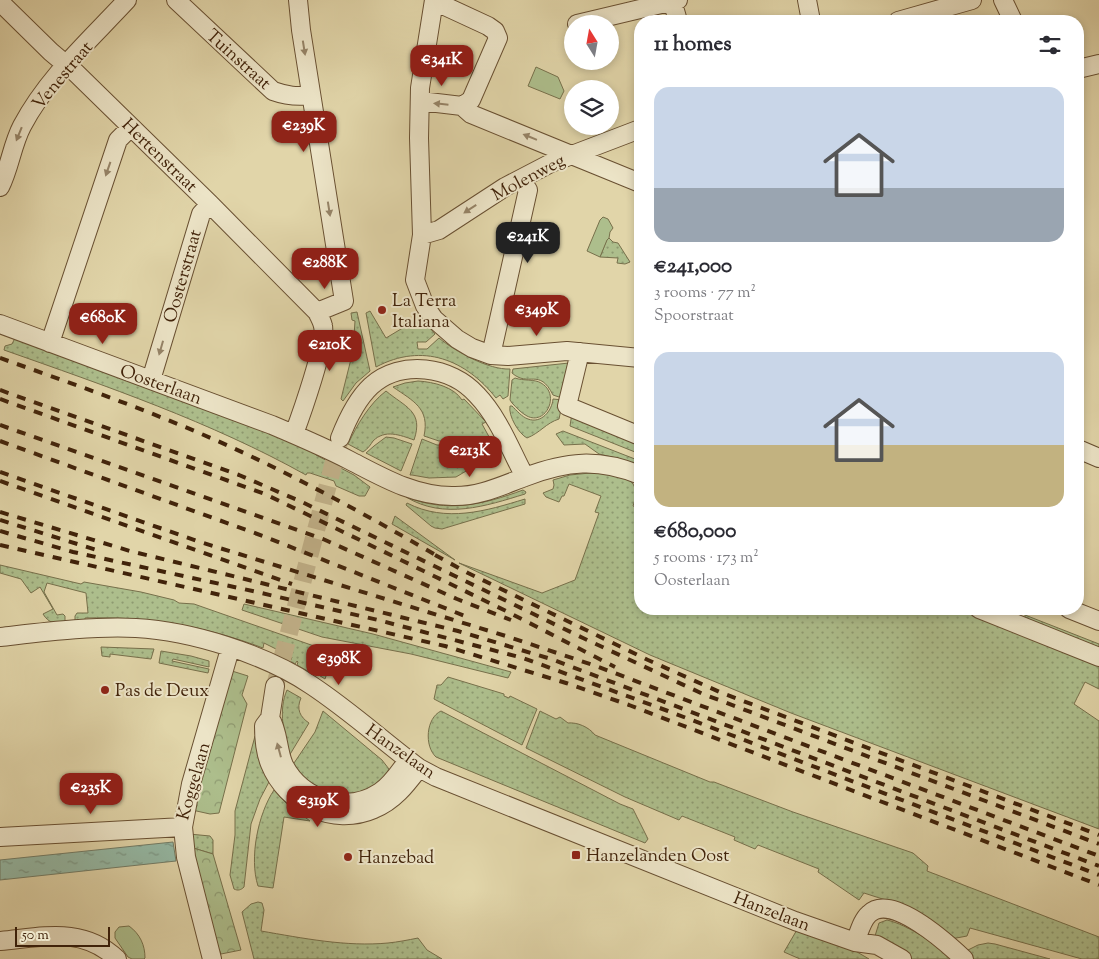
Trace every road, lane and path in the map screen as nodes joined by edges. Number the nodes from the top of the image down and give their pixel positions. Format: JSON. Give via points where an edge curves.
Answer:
{"nodes":[{"id":1,"x":127,"y":0,"type":"edge"},
{"id":2,"x":176,"y":0,"type":"edge"},
{"id":3,"x":298,"y":0,"type":"edge"},
{"id":4,"x":434,"y":0,"type":"edge"},
{"id":5,"x":674,"y":0,"type":"edge"},
{"id":6,"x":806,"y":0,"type":"edge"},
{"id":7,"x":972,"y":0,"type":"edge"},
{"id":8,"x":1003,"y":0,"type":"edge"},
{"id":9,"x":0,"y":2,"type":"edge"},
{"id":10,"x":612,"y":15,"type":"edge"},
{"id":11,"x":677,"y":15,"type":"edge"},
{"id":12,"x":810,"y":15,"type":"edge"},
{"id":13,"x":919,"y":15,"type":"edge"},
{"id":14,"x":1010,"y":15,"type":"edge"},
{"id":15,"x":1099,"y":64,"type":"edge"},
{"id":16,"x":66,"y":65,"type":"junction"},
{"id":17,"x":1084,"y":68,"type":"edge"},
{"id":18,"x":311,"y":96,"type":"junction"},
{"id":19,"x":420,"y":102,"type":"junction"},
{"id":20,"x":462,"y":106,"type":"junction"},
{"id":21,"x":131,"y":127,"type":"junction"},
{"id":22,"x":634,"y":131,"type":"edge"},
{"id":23,"x":572,"y":154,"type":"junction"},
{"id":24,"x":522,"y":180,"type":"junction"},
{"id":25,"x":634,"y":180,"type":"edge"},
{"id":26,"x":0,"y":187,"type":"edge"},
{"id":27,"x":210,"y":204,"type":"junction"},
{"id":28,"x":422,"y":235,"type":"junction"},
{"id":29,"x":317,"y":312,"type":"junction"},
{"id":30,"x":0,"y":324,"type":"edge"},
{"id":31,"x":50,"y":343,"type":"junction"},
{"id":32,"x":580,"y":352,"type":"junction"},
{"id":33,"x":491,"y":355,"type":"junction"},
{"id":34,"x":634,"y":357,"type":"edge"},
{"id":35,"x":151,"y":380,"type":"junction"},
{"id":36,"x":294,"y":434,"type":"junction"},
{"id":37,"x":634,"y":434,"type":"edge"},
{"id":38,"x":340,"y":438,"type":"tunnel mouth"},
{"id":39,"x":1084,"y":452,"type":"edge"},
{"id":40,"x":1099,"y":458,"type":"edge"},
{"id":41,"x":634,"y":472,"type":"edge"},
{"id":42,"x":525,"y":477,"type":"junction"},
{"id":43,"x":1084,"y":615,"type":"edge"},
{"id":44,"x":1017,"y":616,"type":"edge"},
{"id":45,"x":1099,"y":621,"type":"edge"},
{"id":46,"x":0,"y":637,"type":"edge"},
{"id":47,"x":230,"y":649,"type":"junction"},
{"id":48,"x":1099,"y":657,"type":"edge"},
{"id":49,"x":276,"y":686,"type":"tunnel mouth"},
{"id":50,"x":414,"y":764,"type":"junction"},
{"id":51,"x":183,"y":827,"type":"junction"},
{"id":52,"x":0,"y":837,"type":"edge"},
{"id":53,"x":0,"y":940,"type":"edge"},
{"id":54,"x":855,"y":942,"type":"junction"},
{"id":55,"x":117,"y":959,"type":"edge"},
{"id":56,"x":212,"y":959,"type":"edge"},
{"id":57,"x":878,"y":959,"type":"edge"},
{"id":58,"x":902,"y":959,"type":"edge"},
{"id":59,"x":964,"y":959,"type":"edge"}],
"edges":[{"from":1,"to":16,"type":"street","name":"Venestraat"},
{"from":2,"to":18,"type":"street","name":"Tuinstraat","via":[[273,90],[284,96]]},
{"from":3,"to":18,"type":"street","one_way":true},
{"from":4,"to":19,"type":"street"},
{"from":4,"to":20,"type":"street","via":[[488,26],[498,38],[471,100]]},
{"from":5,"to":10,"type":"street"},
{"from":5,"to":11,"type":"street"},
{"from":6,"to":12,"type":"street"},
{"from":7,"to":13,"type":"street"},
{"from":8,"to":14,"type":"street"},
{"from":9,"to":16,"type":"street","name":"Hertenstraat"},
{"from":15,"to":17,"type":"street"},
{"from":16,"to":21,"type":"street","name":"Hertenstraat"},
{"from":16,"to":26,"type":"street","name":"Venestraat","one_way":true,"via":[[21,128]]},
{"from":18,"to":29,"type":"street","one_way":true,"via":[[344,301]]},
{"from":20,"to":19,"type":"street","one_way":true},
{"from":19,"to":28,"type":"street"},
{"from":23,"to":20,"type":"street","one_way":true,"via":[[472,114]]},
{"from":21,"to":27,"type":"street","name":"Hertenstraat"},
{"from":21,"to":31,"type":"street","one_way":true,"via":[[118,140]]},
{"from":22,"to":23,"type":"street","name":"Molenweg"},
{"from":23,"to":24,"type":"street","name":"Molenweg"},
{"from":23,"to":25,"type":"street"},
{"from":24,"to":28,"type":"street","name":"Molenweg","one_way":true,"via":[[505,187],[439,230]]},
{"from":24,"to":33,"type":"street","via":[[528,190]]},
{"from":27,"to":29,"type":"street","name":"Hertenstraat"},
{"from":27,"to":35,"type":"street","name":"Oosterstraat","one_way":true,"via":[[200,214]]},
{"from":28,"to":33,"type":"street","via":[[415,280],[426,306],[434,319],[457,339]]},
{"from":29,"to":36,"type":"street","via":[[323,326],[323,338]]},
{"from":30,"to":31,"type":"street","name":"Oosterlaan"},
{"from":31,"to":35,"type":"street","name":"Oosterlaan"},
{"from":32,"to":33,"type":"street"},
{"from":32,"to":34,"type":"street"},
{"from":32,"to":37,"type":"street","via":[[567,406]]},
{"from":35,"to":36,"type":"street","name":"Oosterlaan"},
{"from":36,"to":42,"type":"street","name":"Oosterlaan","via":[[416,492],[465,496],[499,488]]},
{"from":38,"to":42,"type":"street","via":[[354,408],[370,386],[392,374],[410,369],[430,369],[452,376],[478,396],[492,414]]},
{"from":39,"to":40,"type":"street"},
{"from":41,"to":42,"type":"street","name":"Oosterlaan","via":[[585,463],[561,466]]},
{"from":43,"to":45,"type":"street"},
{"from":44,"to":48,"type":"street"},
{"from":46,"to":47,"type":"street","name":"Hanzelaan","via":[[136,628],[206,640]]},
{"from":47,"to":50,"type":"street","name":"Hanzelaan","via":[[258,658],[311,685]]},
{"from":47,"to":51,"type":"street","name":"Koggelaan","via":[[191,784]]},
{"from":49,"to":50,"type":"street","via":[[270,718],[264,726],[266,753],[274,773],[298,801],[321,812],[364,813],[389,801],[401,790]]},
{"from":50,"to":54,"type":"street","name":"Hanzelaan","via":[[436,777]]},
{"from":51,"to":52,"type":"street","name":"Koggelaan"},
{"from":51,"to":56,"type":"street","via":[[186,857]]},
{"from":53,"to":55,"type":"street","via":[[73,936],[98,944]]},
{"from":54,"to":57,"type":"street","name":"Hanzelaan"},
{"from":54,"to":58,"type":"street","name":"Hanzelaan","via":[[877,945]]},
{"from":54,"to":59,"type":"street","via":[[869,913],[890,908],[922,926]]}]}
